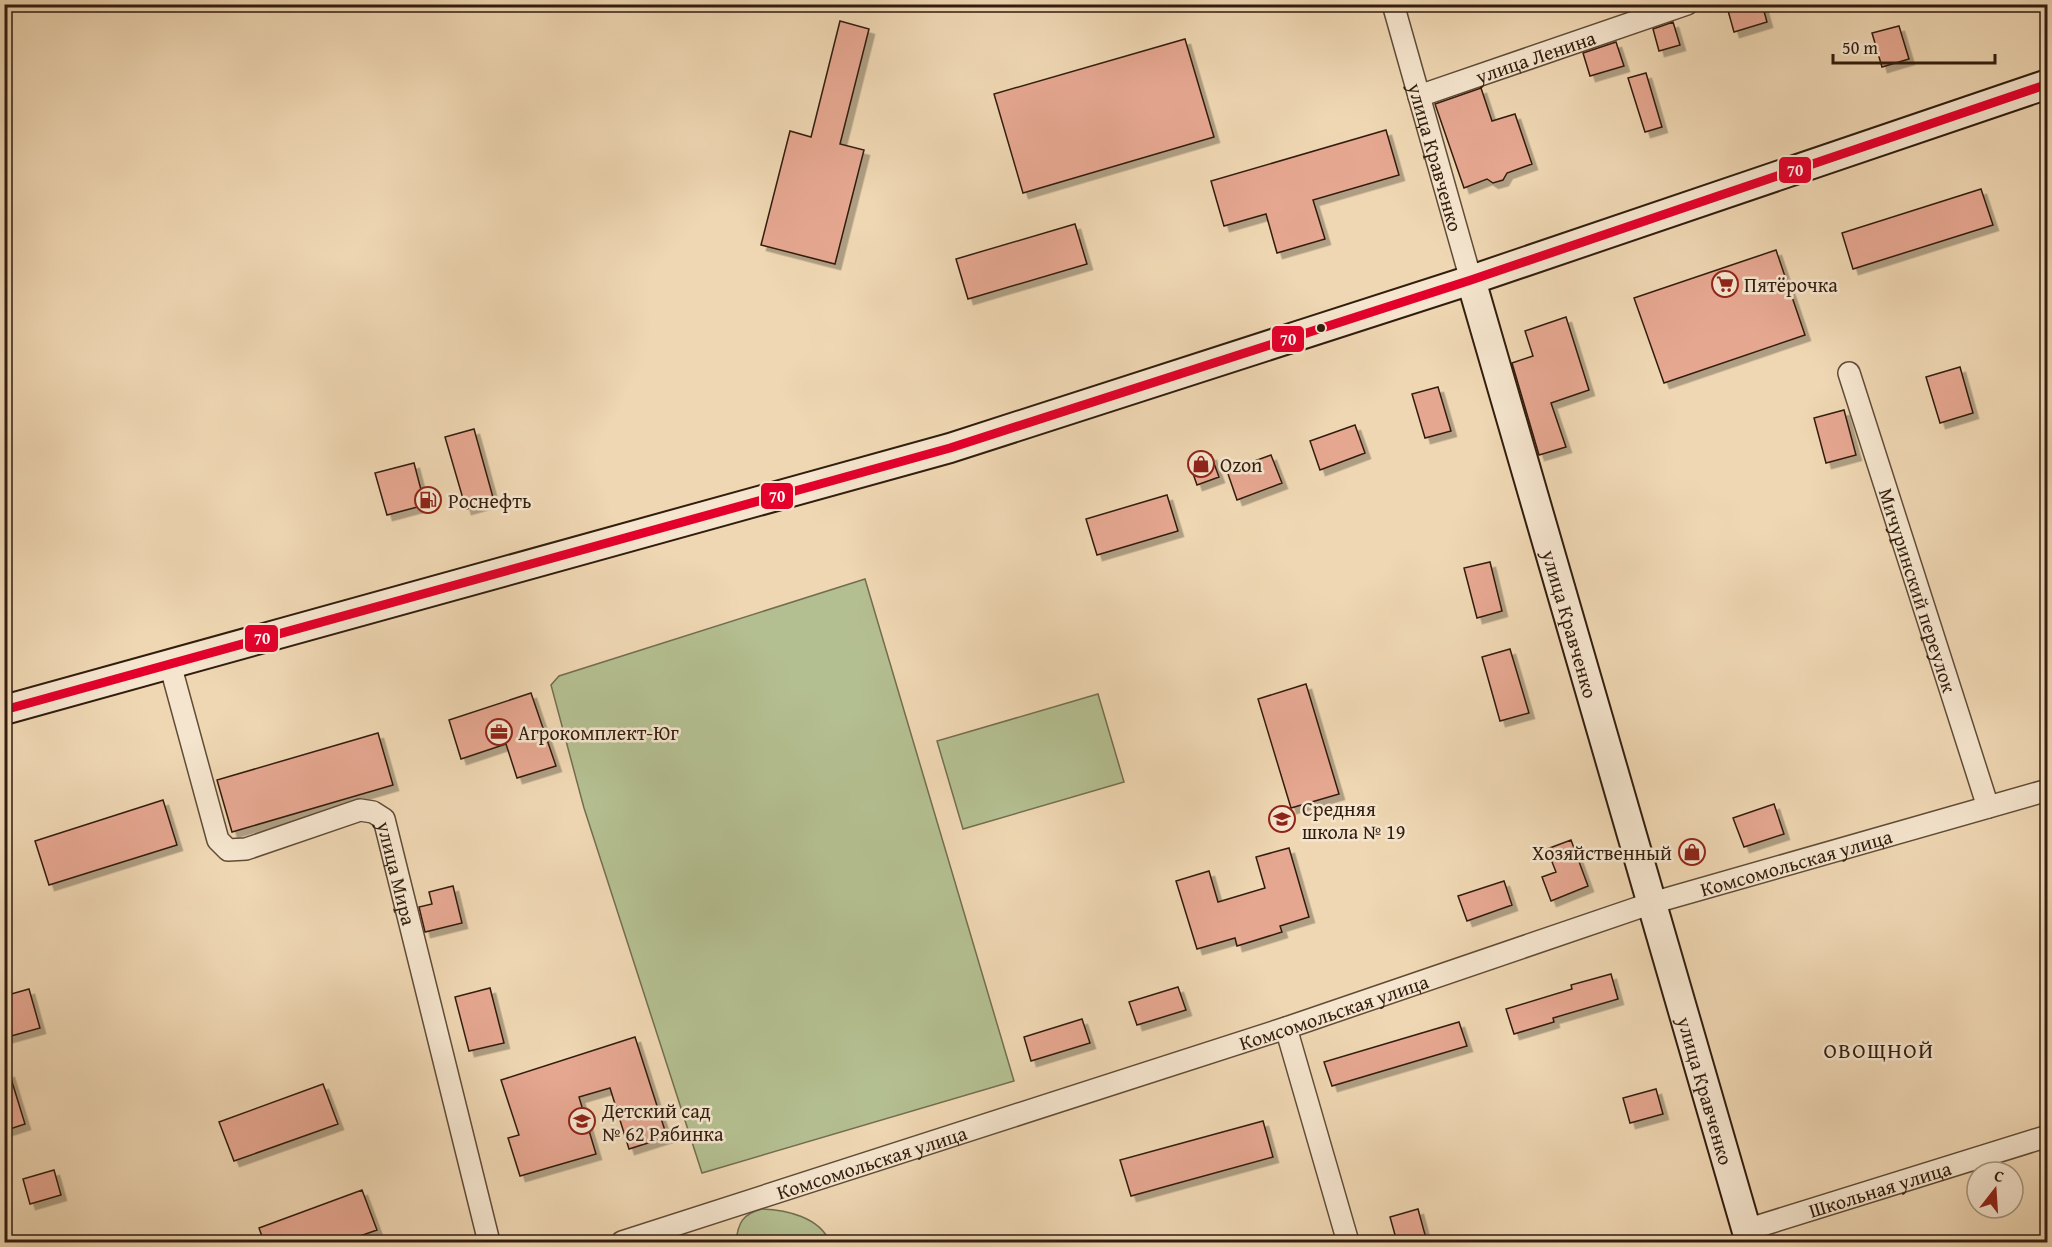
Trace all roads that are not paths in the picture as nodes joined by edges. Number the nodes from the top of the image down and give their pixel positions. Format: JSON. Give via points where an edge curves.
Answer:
{"nodes":[{"id":1,"x":1393,"y":4,"type":"edge"},
{"id":2,"x":1686,"y":4,"type":"edge"},
{"id":3,"x":2048,"y":84,"type":"edge"},
{"id":4,"x":1419,"y":96,"type":"junction"},
{"id":5,"x":1471,"y":279,"type":"junction"},
{"id":6,"x":1849,"y":373,"type":"dead end"},
{"id":7,"x":170,"y":664,"type":"junction"},
{"id":8,"x":4,"y":710,"type":"edge"},
{"id":9,"x":2048,"y":790,"type":"edge"},
{"id":10,"x":1988,"y":807,"type":"junction"},
{"id":11,"x":1652,"y":903,"type":"junction"},
{"id":12,"x":1286,"y":1028,"type":"junction"},
{"id":13,"x":2048,"y":1136,"type":"edge"},
{"id":14,"x":1748,"y":1236,"type":"edge"},
{"id":15,"x":489,"y":1242,"type":"edge"},
{"id":16,"x":622,"y":1242,"type":"edge"},
{"id":17,"x":1348,"y":1242,"type":"edge"}],
"edges":[{"from":1,"to":4,"type":"street","name":"улица Кравченко"},
{"from":2,"to":4,"type":"street","name":"улица Ленина"},
{"from":3,"to":5,"type":"main road"},
{"from":4,"to":5,"type":"street","name":"улица Кравченко"},
{"from":5,"to":7,"type":"main road","via":[[950,448]]},
{"from":5,"to":11,"type":"main road","name":"улица Кравченко"},
{"from":6,"to":10,"type":"street","name":"Мичуринский переулок"},
{"from":7,"to":8,"type":"main road"},
{"from":7,"to":15,"type":"street","name":"улица Мира","via":[[218,840],[228,850],[246,849],[360,810],[384,819]]},
{"from":9,"to":10,"type":"street","name":"Комсомольская улица"},
{"from":10,"to":11,"type":"street","name":"Комсомольская улица"},
{"from":11,"to":12,"type":"street","name":"Комсомольская улица"},
{"from":11,"to":14,"type":"main road","name":"улица Кравченко"},
{"from":12,"to":16,"type":"street","name":"Комсомольская улица"},
{"from":12,"to":17,"type":"street"},
{"from":13,"to":14,"type":"street","name":"Школьная улица"}]}
